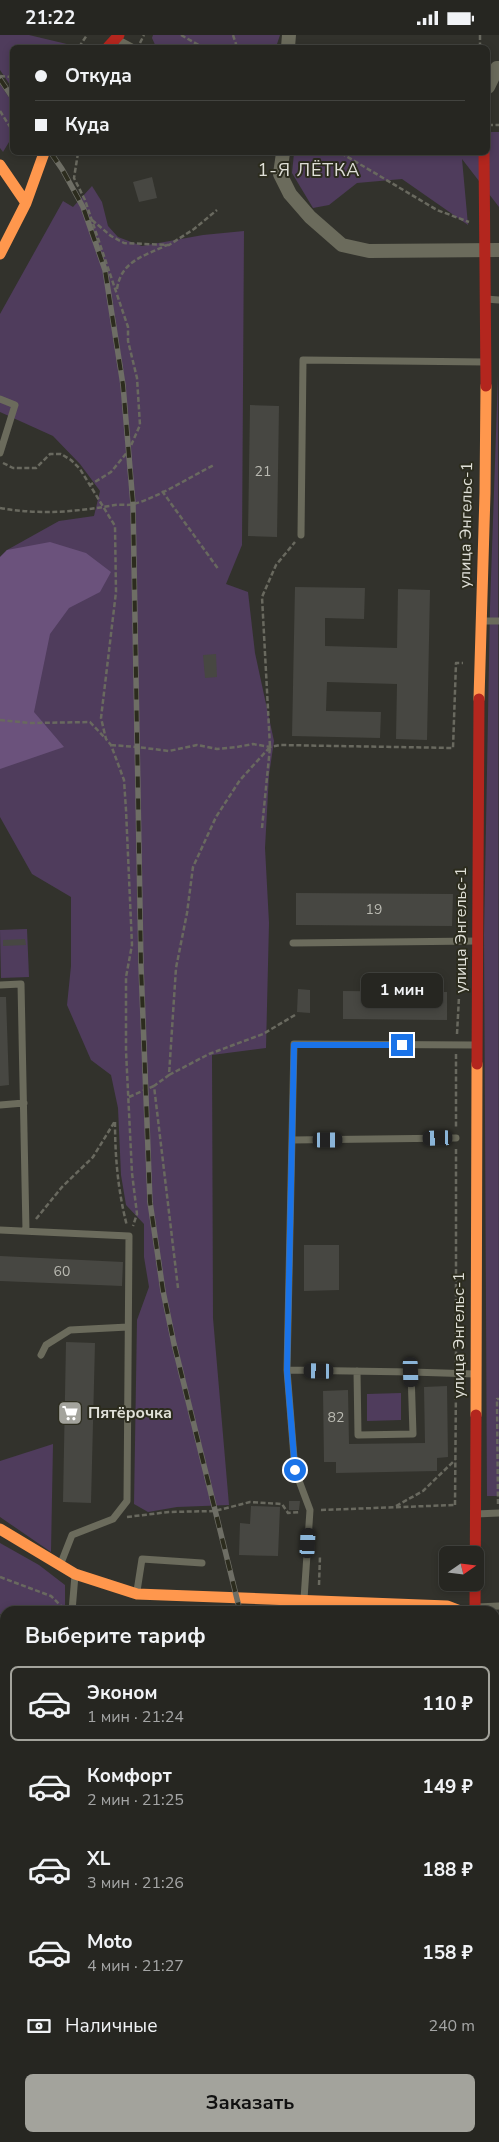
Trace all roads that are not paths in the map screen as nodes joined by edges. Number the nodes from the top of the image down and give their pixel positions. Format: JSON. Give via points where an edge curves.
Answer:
{"nodes":[{"id":1,"x":118,"y":37,"type":"edge"},
{"id":2,"x":129,"y":45,"type":"edge"},
{"id":3,"x":499,"y":68,"type":"edge"},
{"id":4,"x":490,"y":83,"type":"edge"},
{"id":5,"x":43,"y":155,"type":"edge"},
{"id":6,"x":283,"y":155,"type":"edge"},
{"id":7,"x":484,"y":155,"type":"edge"},
{"id":8,"x":0,"y":165,"type":"edge"},
{"id":9,"x":26,"y":203,"type":"junction"},
{"id":10,"x":492,"y":250,"type":"edge"},
{"id":11,"x":0,"y":254,"type":"edge"},
{"id":12,"x":486,"y":299,"type":"junction"},
{"id":13,"x":499,"y":300,"type":"edge"},
{"id":14,"x":488,"y":369,"type":"junction"},
{"id":15,"x":0,"y":399,"type":"edge"},
{"id":16,"x":0,"y":453,"type":"edge"},
{"id":17,"x":300,"y":535,"type":"road end"},
{"id":18,"x":480,"y":621,"type":"junction"},
{"id":19,"x":499,"y":621,"type":"edge"},
{"id":20,"x":478,"y":941,"type":"junction"},
{"id":21,"x":293,"y":943,"type":"dead end"},
{"id":22,"x":0,"y":985,"type":"edge"},
{"id":23,"x":478,"y":1045,"type":"junction"},
{"id":24,"x":24,"y":1103,"type":"junction"},
{"id":25,"x":0,"y":1105,"type":"edge"},
{"id":26,"x":456,"y":1138,"type":"road end"},
{"id":27,"x":292,"y":1140,"type":"junction"},
{"id":28,"x":0,"y":1230,"type":"edge"},
{"id":29,"x":26,"y":1231,"type":"junction"},
{"id":30,"x":128,"y":1327,"type":"junction"},
{"id":31,"x":41,"y":1355,"type":"dead end"},
{"id":32,"x":287,"y":1371,"type":"junction"},
{"id":33,"x":357,"y":1371,"type":"junction"},
{"id":34,"x":411,"y":1372,"type":"junction"},
{"id":35,"x":477,"y":1374,"type":"junction"},
{"id":36,"x":498,"y":1510,"type":"edge"},
{"id":37,"x":476,"y":1513,"type":"junction"},
{"id":38,"x":0,"y":1529,"type":"edge"},
{"id":39,"x":202,"y":1563,"type":"dead end"},
{"id":40,"x":59,"y":1565,"type":"junction"},
{"id":41,"x":75,"y":1575,"type":"junction"},
{"id":42,"x":137,"y":1594,"type":"junction"},
{"id":43,"x":304,"y":1600,"type":"junction"},
{"id":44,"x":72,"y":1606,"type":"edge"},
{"id":45,"x":449,"y":1606,"type":"edge"},
{"id":46,"x":475,"y":1606,"type":"edge"}],
"edges":[{"from":1,"to":2,"type":"lane"},
{"from":3,"to":4,"type":"street"},
{"from":5,"to":9,"type":"street"},
{"from":6,"to":10,"type":"street","via":[[280,174],[290,194],[342,245],[369,251]]},
{"from":7,"to":10,"type":"street","name":"улица Энгельс-1"},
{"from":8,"to":9,"type":"street"},
{"from":9,"to":11,"type":"street"},
{"from":10,"to":12,"type":"street","name":"улица Энгельс-1"},
{"from":12,"to":13,"type":"lane"},
{"from":12,"to":14,"type":"street","name":"улица Энгельс-1"},
{"from":14,"to":17,"type":"lane","via":[[302,360]]},
{"from":14,"to":18,"type":"street","name":"улица Энгельс-1"},
{"from":15,"to":16,"type":"lane","via":[[15,405]]},
{"from":18,"to":19,"type":"lane"},
{"from":18,"to":20,"type":"street","name":"улица Энгельс-1"},
{"from":20,"to":21,"type":"lane"},
{"from":20,"to":23,"type":"street","name":"улица Энгельс-1"},
{"from":22,"to":24,"type":"lane","via":[[21,984]]},
{"from":23,"to":27,"type":"lane","via":[[294,1045]]},
{"from":23,"to":35,"type":"street","name":"улица Энгельс-1"},
{"from":24,"to":25,"type":"lane"},
{"from":24,"to":29,"type":"lane"},
{"from":26,"to":27,"type":"lane"},
{"from":27,"to":32,"type":"lane"},
{"from":28,"to":29,"type":"lane"},
{"from":29,"to":30,"type":"lane","via":[[130,1236]]},
{"from":30,"to":31,"type":"lane","via":[[70,1330],[46,1345]]},
{"from":30,"to":40,"type":"lane","via":[[127,1501],[113,1519],[72,1535]]},
{"from":32,"to":33,"type":"lane"},
{"from":32,"to":43,"type":"lane","via":[[295,1470],[310,1510]]},
{"from":33,"to":34,"type":"lane"},
{"from":33,"to":34,"type":"lane","via":[[358,1435],[413,1433]]},
{"from":34,"to":35,"type":"lane"},
{"from":35,"to":37,"type":"street","name":"улица Энгельс-1"},
{"from":36,"to":37,"type":"lane"},
{"from":37,"to":46,"type":"street","name":"улица Энгельс-1"},
{"from":38,"to":40,"type":"street"},
{"from":39,"to":42,"type":"lane","via":[[142,1559]]},
{"from":40,"to":41,"type":"street"},
{"from":41,"to":42,"type":"street"},
{"from":41,"to":44,"type":"lane"},
{"from":42,"to":43,"type":"street"},
{"from":43,"to":45,"type":"street"}]}
